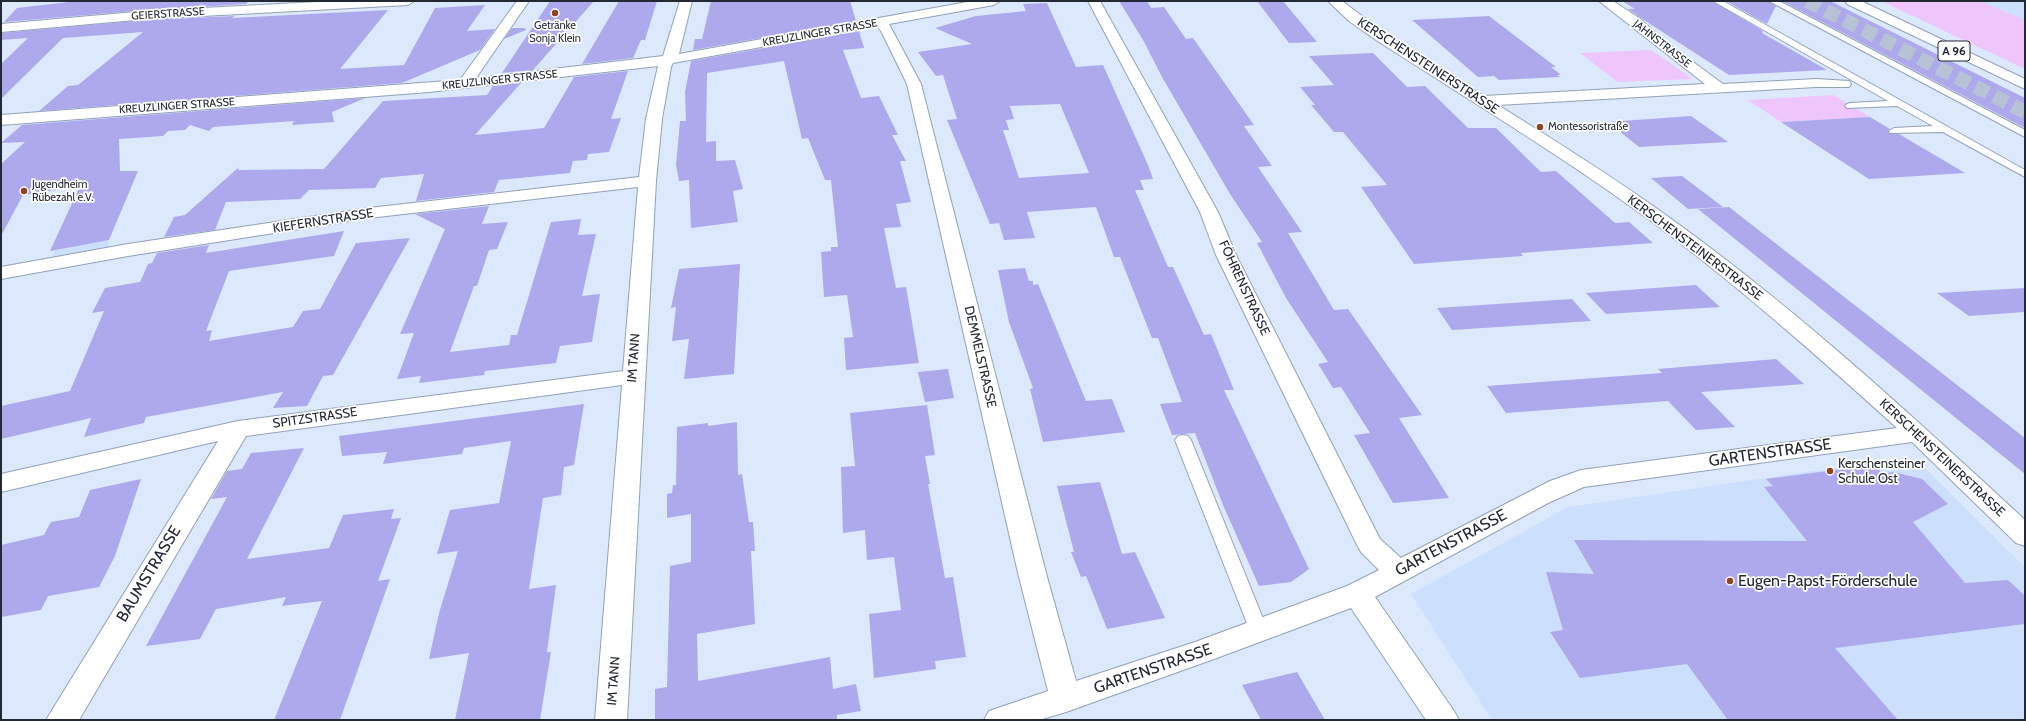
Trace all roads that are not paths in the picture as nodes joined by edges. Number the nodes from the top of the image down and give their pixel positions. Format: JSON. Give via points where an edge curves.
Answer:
{"nodes":[{"id":1,"x":408,"y":1,"type":"edge"},
{"id":2,"x":524,"y":1,"type":"edge"},
{"id":3,"x":686,"y":1,"type":"edge"},
{"id":4,"x":994,"y":1,"type":"edge"},
{"id":5,"x":1094,"y":1,"type":"edge"},
{"id":6,"x":1334,"y":1,"type":"edge"},
{"id":7,"x":1605,"y":1,"type":"edge"},
{"id":8,"x":1717,"y":1,"type":"edge"},
{"id":9,"x":1772,"y":1,"type":"edge"},
{"id":10,"x":1851,"y":1,"type":"edge"},
{"id":11,"x":880,"y":22,"type":"junction"},
{"id":12,"x":1,"y":28,"type":"edge"},
{"id":13,"x":668,"y":60,"type":"junction"},
{"id":14,"x":1864,"y":83,"type":"junction"},
{"id":15,"x":465,"y":84,"type":"junction"},
{"id":16,"x":1844,"y":84,"type":"joint"},
{"id":17,"x":2025,"y":85,"type":"edge"},
{"id":18,"x":1720,"y":88,"type":"junction"},
{"id":19,"x":1481,"y":100,"type":"junction"},
{"id":20,"x":1899,"y":103,"type":"junction"},
{"id":21,"x":1850,"y":106,"type":"dead end"},
{"id":22,"x":1,"y":120,"type":"edge"},
{"id":23,"x":1941,"y":127,"type":"junction"},
{"id":24,"x":1890,"y":129,"type":"dead end"},
{"id":25,"x":2025,"y":134,"type":"edge"},
{"id":26,"x":2025,"y":174,"type":"edge"},
{"id":27,"x":647,"y":181,"type":"junction"},
{"id":28,"x":1,"y":273,"type":"edge"},
{"id":29,"x":633,"y":377,"type":"junction"},
{"id":30,"x":238,"y":429,"type":"junction"},
{"id":31,"x":1917,"y":433,"type":"junction"},
{"id":32,"x":1184,"y":440,"type":"dead end"},
{"id":33,"x":1,"y":483,"type":"edge"},
{"id":34,"x":2021,"y":528,"type":"edge"},
{"id":35,"x":1397,"y":571,"type":"junction"},
{"id":36,"x":1357,"y":594,"type":"junction"},
{"id":37,"x":1260,"y":631,"type":"junction"},
{"id":38,"x":1066,"y":699,"type":"junction"},
{"id":39,"x":62,"y":720,"type":"edge"},
{"id":40,"x":611,"y":720,"type":"edge"},
{"id":41,"x":1000,"y":720,"type":"edge"},
{"id":42,"x":1443,"y":720,"type":"edge"}],
"edges":[{"from":1,"to":12,"type":"main road","name":"GEIERSTRASSE","via":[[140,15]]},
{"from":2,"to":15,"type":"main road"},
{"from":3,"to":13,"type":"main road","name":"IM TANN","via":[[672,54]]},
{"from":4,"to":11,"type":"main road","name":"KREUZLINGER STRASSE","via":[[910,14]]},
{"from":5,"to":35,"type":"main road","name":"FÖHRENSTRASSE","via":[[1209,212],[1226,255],[1370,545]]},
{"from":6,"to":19,"type":"main road","name":"KERSCHENSTEINERSTRASSE","via":[[1381,38]]},
{"from":7,"to":18,"type":"main road","name":"JAHNSTRASSE"},
{"from":8,"to":14,"type":"lane"},
{"from":9,"to":25,"type":"lane"},
{"from":10,"to":17,"type":"main road","number":"A 96"},
{"from":11,"to":13,"type":"main road","name":"KREUZLINGER STRASSE"},
{"from":11,"to":38,"type":"main road","name":"DEMMELSTRASSE","via":[[887,30],[914,84],[1030,565]]},
{"from":13,"to":15,"type":"main road","name":"KREUZLINGER STRASSE"},
{"from":13,"to":27,"type":"main road","name":"IM TANN","via":[[664,67],[654,119]]},
{"from":14,"to":16,"type":"lane"},
{"from":14,"to":20,"type":"lane"},
{"from":15,"to":22,"type":"main road","name":"KREUZLINGER STRASSE"},
{"from":16,"to":18,"type":"main road"},
{"from":18,"to":19,"type":"main road"},
{"from":19,"to":31,"type":"main road","name":"KERSCHENSTEINERSTRASSE","via":[[1594,173],[1731,274]]},
{"from":20,"to":21,"type":"lane"},
{"from":20,"to":23,"type":"lane"},
{"from":23,"to":24,"type":"lane"},
{"from":23,"to":26,"type":"lane"},
{"from":27,"to":28,"type":"main road","name":"KIEFERNSTRASSE","via":[[369,213],[128,250]]},
{"from":27,"to":29,"type":"main road","name":"IM TANN"},
{"from":29,"to":30,"type":"main road","name":"SPITZSTRASSE"},
{"from":29,"to":40,"type":"main road","name":"IM TANN"},
{"from":30,"to":33,"type":"main road","name":"SPITZSTRASSE"},
{"from":30,"to":39,"type":"main road","name":"BAUMSTRASSE"},
{"from":31,"to":34,"type":"main road","name":"KERSCHENSTEINERSTRASSE"},
{"from":31,"to":35,"type":"main road","name":"GARTENSTRASSE","via":[[1581,479],[1559,487]]},
{"from":32,"to":37,"type":"lane"},
{"from":35,"to":36,"type":"main road","name":"GARTENSTRASSE"},
{"from":36,"to":37,"type":"main road","name":"GARTENSTRASSE"},
{"from":36,"to":42,"type":"main road"},
{"from":37,"to":38,"type":"main road","name":"GARTENSTRASSE"},
{"from":38,"to":41,"type":"main road","name":"GARTENSTRASSE"}]}
